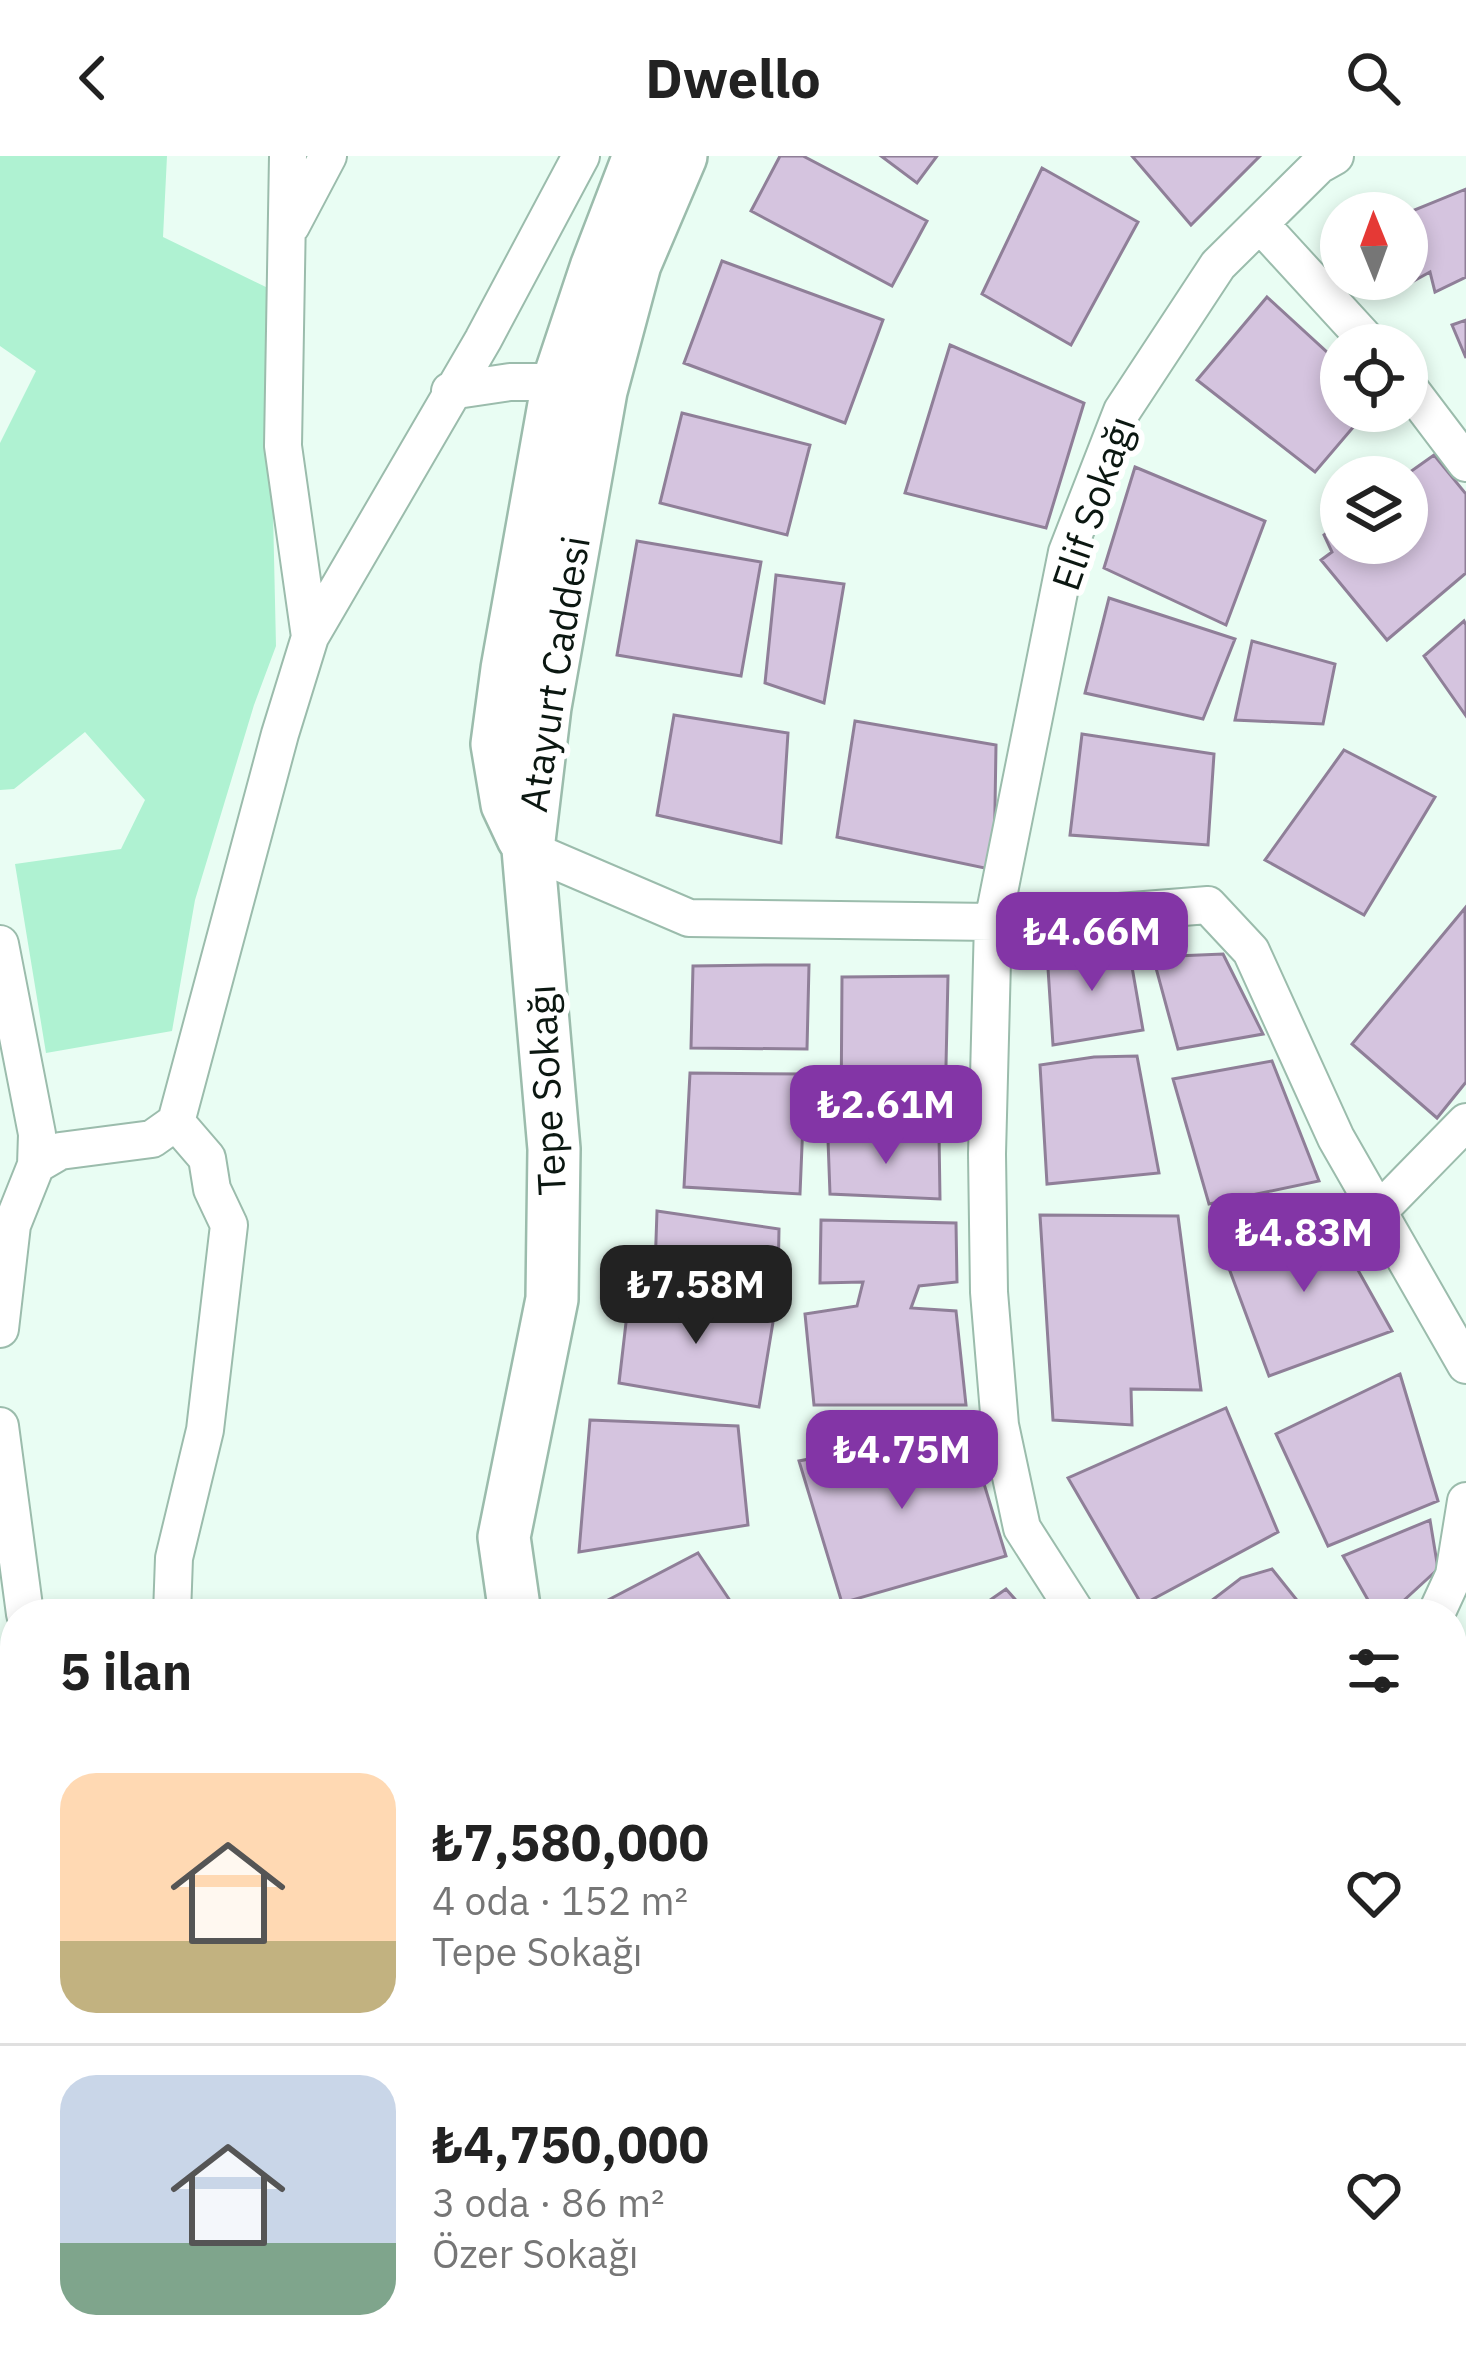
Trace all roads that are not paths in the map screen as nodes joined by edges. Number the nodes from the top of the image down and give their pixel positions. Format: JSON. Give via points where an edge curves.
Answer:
{"nodes":[{"id":1,"x":288,"y":156,"type":"edge"},
{"id":2,"x":328,"y":156,"type":"edge"},
{"id":3,"x":581,"y":156,"type":"edge"},
{"id":4,"x":639,"y":156,"type":"edge"},
{"id":5,"x":681,"y":156,"type":"edge"},
{"id":6,"x":1335,"y":156,"type":"edge"},
{"id":7,"x":1260,"y":224,"type":"junction"},
{"id":8,"x":287,"y":235,"type":"junction"},
{"id":9,"x":1351,"y":324,"type":"edge"},
{"id":10,"x":580,"y":387,"type":"junction"},
{"id":11,"x":450,"y":391,"type":"junction"},
{"id":12,"x":1428,"y":413,"type":"edge"},
{"id":13,"x":1466,"y":463,"type":"edge"},
{"id":14,"x":310,"y":637,"type":"junction"},
{"id":15,"x":528,"y":849,"type":"junction"},
{"id":16,"x":993,"y":922,"type":"junction"},
{"id":17,"x":0,"y":944,"type":"edge"},
{"id":18,"x":176,"y":1122,"type":"junction"},
{"id":19,"x":1466,"y":1122,"type":"edge"},
{"id":20,"x":36,"y":1166,"type":"junction"},
{"id":21,"x":1377,"y":1213,"type":"junction"},
{"id":22,"x":0,"y":1328,"type":"edge"},
{"id":23,"x":1466,"y":1365,"type":"edge"},
{"id":24,"x":0,"y":1426,"type":"edge"},
{"id":25,"x":1466,"y":1502,"type":"edge"},
{"id":26,"x":23,"y":1599,"type":"edge"},
{"id":27,"x":173,"y":1599,"type":"edge"},
{"id":28,"x":513,"y":1599,"type":"edge"},
{"id":29,"x":1067,"y":1599,"type":"edge"},
{"id":30,"x":1443,"y":1599,"type":"edge"}],
"edges":[{"from":1,"to":8,"type":"street"},
{"from":2,"to":8,"type":"street"},
{"from":3,"to":11,"type":"street"},
{"from":4,"to":10,"type":"main road","name":"Atayurt Caddesi","via":[[596,268]]},
{"from":5,"to":10,"type":"main road","name":"Atayurt Caddesi"},
{"from":6,"to":7,"type":"street","name":"Elif Sokağı"},
{"from":7,"to":9,"type":"street"},
{"from":7,"to":16,"type":"street","name":"Elif Sokağı","via":[[1218,265],[1122,411],[1067,552]]},
{"from":8,"to":14,"type":"street","via":[[283,446]]},
{"from":10,"to":11,"type":"street","via":[[510,382]]},
{"from":10,"to":15,"type":"main road","name":"Atayurt Caddesi"},
{"from":11,"to":14,"type":"street"},
{"from":12,"to":13,"type":"street"},
{"from":14,"to":18,"type":"street"},
{"from":15,"to":16,"type":"street","via":[[689,918]]},
{"from":15,"to":28,"type":"main road","name":"Tepe Sokağı","via":[[554,1149],[552,1299],[504,1537]]},
{"from":16,"to":21,"type":"street","via":[[1208,905],[1251,951]]},
{"from":16,"to":29,"type":"street","name":"Elif Sokağı","via":[[988,1292],[1000,1425],[1022,1528]]},
{"from":17,"to":20,"type":"street","via":[[38,1134]]},
{"from":18,"to":20,"type":"street","via":[[152,1139],[59,1151]]},
{"from":18,"to":27,"type":"street","via":[[207,1158],[229,1225],[205,1430],[174,1558]]},
{"from":19,"to":21,"type":"street"},
{"from":20,"to":22,"type":"street","via":[[12,1225]]},
{"from":21,"to":23,"type":"street"},
{"from":24,"to":26,"type":"street"},
{"from":25,"to":30,"type":"street"}]}
